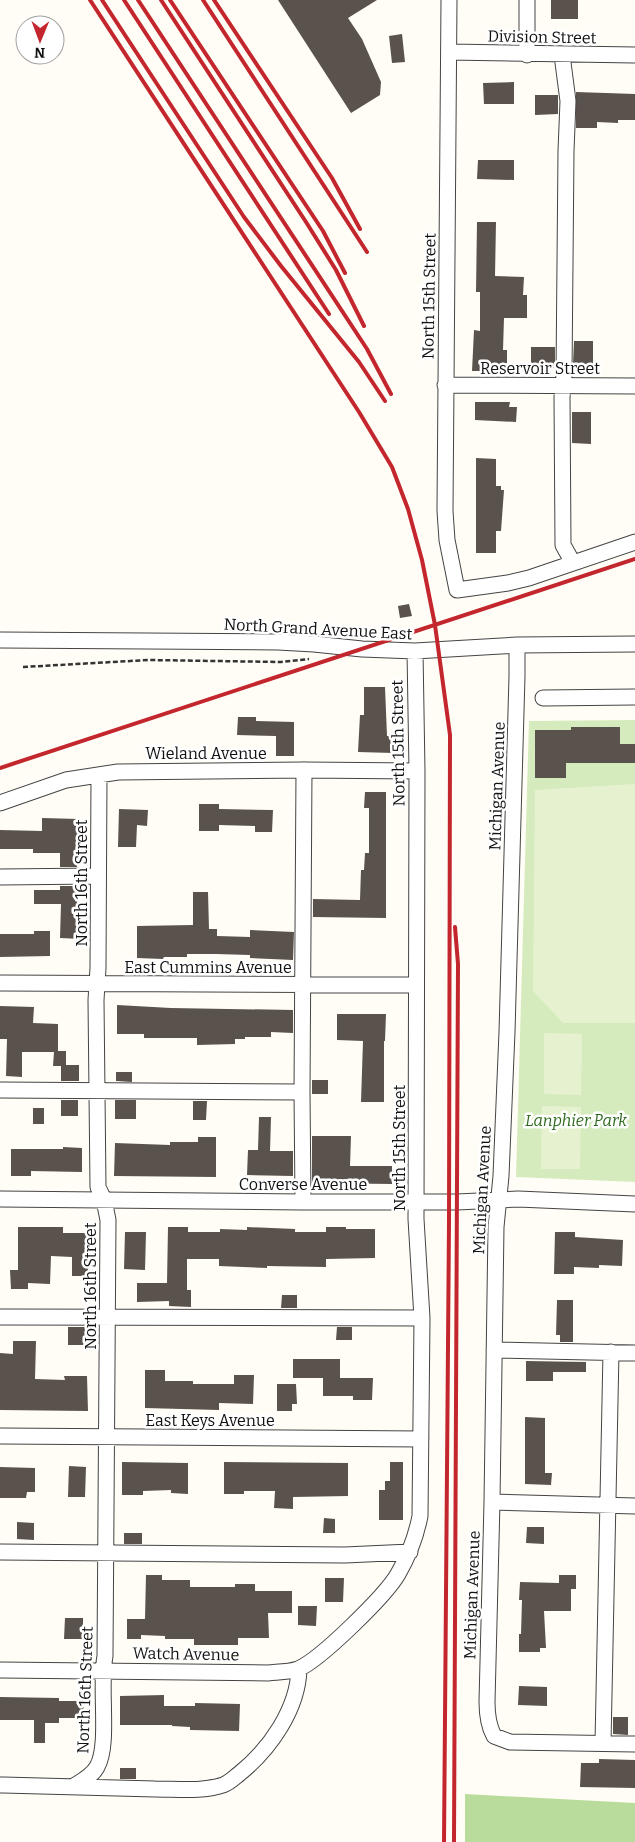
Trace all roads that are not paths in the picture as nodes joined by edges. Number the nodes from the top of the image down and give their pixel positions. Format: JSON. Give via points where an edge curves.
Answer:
{"nodes":[{"id":1,"x":449,"y":0,"type":"edge"},
{"id":2,"x":527,"y":0,"type":"edge"},
{"id":3,"x":449,"y":52,"type":"junction"},
{"id":4,"x":527,"y":55,"type":"junction"},
{"id":5,"x":562,"y":55,"type":"junction"},
{"id":6,"x":635,"y":55,"type":"edge"},
{"id":7,"x":445,"y":385,"type":"junction"},
{"id":8,"x":563,"y":386,"type":"junction"},
{"id":9,"x":635,"y":386,"type":"edge"},
{"id":10,"x":635,"y":542,"type":"edge"},
{"id":11,"x":573,"y":564,"type":"junction"},
{"id":12,"x":0,"y":640,"type":"edge"},
{"id":13,"x":635,"y":644,"type":"edge"},
{"id":14,"x":517,"y":645,"type":"junction"},
{"id":15,"x":415,"y":651,"type":"junction"},
{"id":16,"x":635,"y":697,"type":"edge"},
{"id":17,"x":543,"y":698,"type":"dead end"},
{"id":18,"x":304,"y":770,"type":"junction"},
{"id":19,"x":417,"y":772,"type":"junction"},
{"id":20,"x":100,"y":775,"type":"junction"},
{"id":21,"x":0,"y":803,"type":"edge"},
{"id":22,"x":98,"y":876,"type":"junction"},
{"id":23,"x":0,"y":877,"type":"edge"},
{"id":24,"x":0,"y":983,"type":"edge"},
{"id":25,"x":97,"y":984,"type":"junction"},
{"id":26,"x":304,"y":985,"type":"junction"},
{"id":27,"x":416,"y":985,"type":"junction"},
{"id":28,"x":0,"y":1090,"type":"edge"},
{"id":29,"x":98,"y":1091,"type":"junction"},
{"id":30,"x":302,"y":1092,"type":"junction"},
{"id":31,"x":499,"y":1198,"type":"junction"},
{"id":32,"x":0,"y":1199,"type":"edge"},
{"id":33,"x":104,"y":1200,"type":"junction"},
{"id":34,"x":417,"y":1201,"type":"junction"},
{"id":35,"x":303,"y":1202,"type":"junction"},
{"id":36,"x":635,"y":1204,"type":"edge"},
{"id":37,"x":0,"y":1317,"type":"edge"},
{"id":38,"x":107,"y":1318,"type":"junction"},
{"id":39,"x":422,"y":1318,"type":"junction"},
{"id":40,"x":494,"y":1350,"type":"junction"},
{"id":41,"x":611,"y":1352,"type":"junction"},
{"id":42,"x":635,"y":1353,"type":"edge"},
{"id":43,"x":0,"y":1436,"type":"edge"},
{"id":44,"x":106,"y":1437,"type":"junction"},
{"id":45,"x":421,"y":1438,"type":"junction"},
{"id":46,"x":492,"y":1502,"type":"junction"},
{"id":47,"x":608,"y":1506,"type":"junction"},
{"id":48,"x":635,"y":1506,"type":"edge"},
{"id":49,"x":0,"y":1552,"type":"edge"},
{"id":50,"x":105,"y":1552,"type":"junction"},
{"id":51,"x":410,"y":1552,"type":"junction"},
{"id":52,"x":354,"y":1623,"type":"joint"},
{"id":53,"x":299,"y":1669,"type":"junction"},
{"id":54,"x":0,"y":1670,"type":"edge"},
{"id":55,"x":102,"y":1670,"type":"junction"},
{"id":56,"x":603,"y":1744,"type":"junction"},
{"id":57,"x":635,"y":1744,"type":"edge"},
{"id":58,"x":0,"y":1785,"type":"edge"},
{"id":59,"x":74,"y":1786,"type":"junction"}],
"edges":[{"from":1,"to":3,"type":"street","name":"North 15th Street"},
{"from":2,"to":4,"type":"street"},
{"from":3,"to":4,"type":"street","name":"Division Street"},
{"from":3,"to":7,"type":"street","name":"North 15th Street"},
{"from":4,"to":5,"type":"street","name":"Division Street"},
{"from":5,"to":6,"type":"street","name":"Division Street"},
{"from":5,"to":8,"type":"street","via":[[568,101]]},
{"from":7,"to":8,"type":"street","name":"Reservoir Street"},
{"from":7,"to":11,"type":"street","name":"North 15th Street","via":[[444,511],[457,590],[508,583]]},
{"from":8,"to":9,"type":"street","name":"Reservoir Street"},
{"from":8,"to":11,"type":"street","via":[[563,545]]},
{"from":10,"to":11,"type":"street"},
{"from":12,"to":15,"type":"street","name":"North Grand Avenue East","via":[[278,642]]},
{"from":13,"to":14,"type":"street","name":"North Grand Avenue East"},
{"from":14,"to":15,"type":"street","name":"North Grand Avenue East"},
{"from":14,"to":31,"type":"street","name":"Michigan Avenue","via":[[507,1032]]},
{"from":15,"to":19,"type":"street","name":"North 15th Street"},
{"from":16,"to":17,"type":"street"},
{"from":18,"to":19,"type":"street","name":"Wieland Avenue"},
{"from":18,"to":20,"type":"street","name":"Wieland Avenue","via":[[141,771]]},
{"from":18,"to":26,"type":"street"},
{"from":19,"to":27,"type":"street","name":"North 15th Street"},
{"from":20,"to":21,"type":"street","name":"Wieland Avenue","via":[[66,780]]},
{"from":20,"to":22,"type":"street","name":"North 16th Street"},
{"from":22,"to":23,"type":"street"},
{"from":22,"to":25,"type":"street","name":"North 16th Street"},
{"from":24,"to":25,"type":"street","name":"East Cummins Avenue"},
{"from":25,"to":26,"type":"street","name":"East Cummins Avenue"},
{"from":25,"to":29,"type":"street","name":"North 16th Street"},
{"from":26,"to":27,"type":"street","name":"East Cummins Avenue"},
{"from":26,"to":30,"type":"street"},
{"from":27,"to":34,"type":"street","name":"North 15th Street"},
{"from":28,"to":29,"type":"street"},
{"from":29,"to":30,"type":"street"},
{"from":29,"to":33,"type":"street","name":"North 16th Street","via":[[98,1187]]},
{"from":30,"to":35,"type":"street"},
{"from":31,"to":34,"type":"street","name":"Converse Avenue"},
{"from":31,"to":36,"type":"street","name":"Converse Avenue"},
{"from":31,"to":40,"type":"street","name":"Michigan Avenue"},
{"from":32,"to":33,"type":"street","name":"Converse Avenue"},
{"from":33,"to":35,"type":"street","name":"Converse Avenue"},
{"from":33,"to":38,"type":"street","name":"North 16th Street","via":[[108,1214]]},
{"from":34,"to":35,"type":"street","name":"Converse Avenue"},
{"from":34,"to":39,"type":"street","name":"North 15th Street"},
{"from":37,"to":38,"type":"street"},
{"from":38,"to":39,"type":"street"},
{"from":38,"to":44,"type":"street","name":"North 16th Street"},
{"from":39,"to":45,"type":"street","name":"North 15th Street"},
{"from":40,"to":41,"type":"street"},
{"from":40,"to":46,"type":"street","name":"Michigan Avenue"},
{"from":41,"to":42,"type":"street"},
{"from":41,"to":47,"type":"street"},
{"from":43,"to":44,"type":"street","name":"East Keys Avenue"},
{"from":44,"to":45,"type":"street","name":"East Keys Avenue"},
{"from":44,"to":50,"type":"street","name":"North 16th Street"},
{"from":45,"to":51,"type":"street","name":"North 15th Street","via":[[420,1516]]},
{"from":46,"to":47,"type":"street"},
{"from":46,"to":56,"type":"street","name":"Michigan Avenue","via":[[487,1702],[490,1728],[494,1736],[510,1742]]},
{"from":47,"to":48,"type":"street"},
{"from":47,"to":56,"type":"street"},
{"from":49,"to":50,"type":"street"},
{"from":50,"to":51,"type":"street","via":[[345,1555]]},
{"from":50,"to":55,"type":"street","name":"North 16th Street","via":[[105,1656]]},
{"from":51,"to":52,"type":"street","name":"North 15th Street","via":[[397,1576]]},
{"from":52,"to":53,"type":"street","name":"Watch Avenue","via":[[325,1651]]},
{"from":53,"to":55,"type":"street","name":"Watch Avenue","via":[[268,1673]]},
{"from":53,"to":59,"type":"street","via":[[299,1681],[287,1715],[264,1749],[226,1785],[187,1790]]},
{"from":54,"to":55,"type":"street","name":"Watch Avenue"},
{"from":55,"to":59,"type":"street","name":"North 16th Street","via":[[103,1750],[96,1768]]},
{"from":56,"to":57,"type":"street"},
{"from":58,"to":59,"type":"street"}]}
